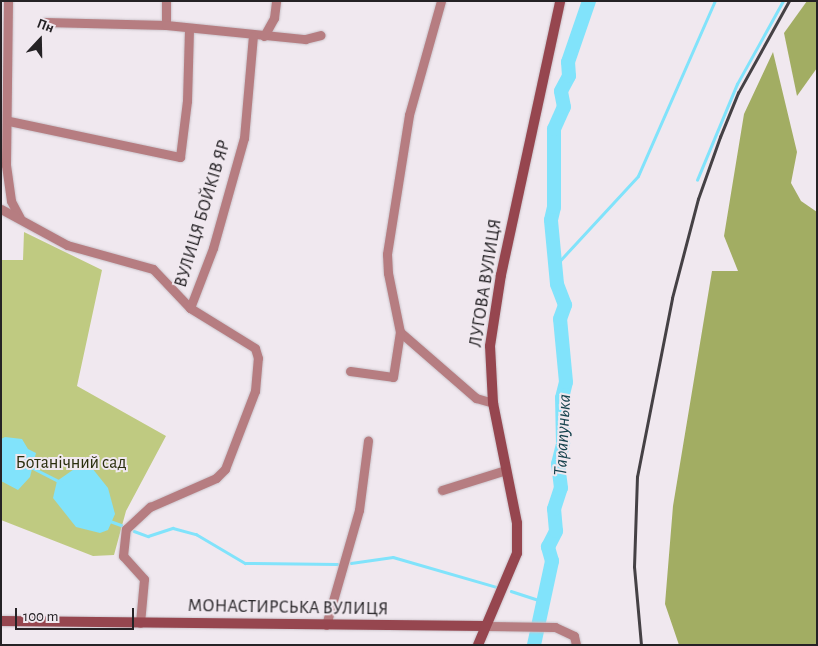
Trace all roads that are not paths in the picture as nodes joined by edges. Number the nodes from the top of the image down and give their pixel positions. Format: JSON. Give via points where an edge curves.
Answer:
{"nodes":[{"id":1,"x":8,"y":1,"type":"edge"},
{"id":2,"x":166,"y":1,"type":"edge"},
{"id":3,"x":276,"y":1,"type":"edge"},
{"id":4,"x":441,"y":1,"type":"edge"},
{"id":5,"x":560,"y":1,"type":"edge"},
{"id":6,"x":4,"y":17,"type":"edge"},
{"id":7,"x":45,"y":22,"type":"dead end"},
{"id":8,"x":166,"y":25,"type":"junction"},
{"id":9,"x":189,"y":28,"type":"junction"},
{"id":10,"x":321,"y":35,"type":"dead end"},
{"id":11,"x":253,"y":36,"type":"junction"},
{"id":12,"x":264,"y":36,"type":"junction"},
{"id":13,"x":8,"y":121,"type":"junction"},
{"id":14,"x":1,"y":209,"type":"edge"},
{"id":15,"x":20,"y":218,"type":"junction"},
{"id":16,"x":190,"y":308,"type":"junction"},
{"id":17,"x":400,"y":332,"type":"junction"},
{"id":18,"x":350,"y":371,"type":"dead end"},
{"id":19,"x":493,"y":403,"type":"junction"},
{"id":20,"x":368,"y":441,"type":"dead end"},
{"id":21,"x":506,"y":470,"type":"junction"},
{"id":22,"x":442,"y":490,"type":"dead end"},
{"id":23,"x":1,"y":621,"type":"edge"},
{"id":24,"x":140,"y":623,"type":"junction"},
{"id":25,"x":326,"y":625,"type":"junction"},
{"id":26,"x":485,"y":626,"type":"junction"},
{"id":27,"x":478,"y":645,"type":"edge"},
{"id":28,"x":576,"y":645,"type":"edge"}],
"edges":[{"from":1,"to":6,"type":"street"},
{"from":2,"to":8,"type":"street"},
{"from":3,"to":12,"type":"street","via":[[274,18]]},
{"from":4,"to":17,"type":"street","via":[[409,115],[387,254]]},
{"from":5,"to":19,"type":"street","name":"ЛУГОВА ВУЛИЦЯ","via":[[501,274],[490,346]]},
{"from":6,"to":13,"type":"street"},
{"from":7,"to":8,"type":"street"},
{"from":8,"to":9,"type":"street"},
{"from":9,"to":11,"type":"street"},
{"from":9,"to":13,"type":"street","via":[[187,101],[180,157]]},
{"from":10,"to":12,"type":"street","via":[[305,39]]},
{"from":11,"to":12,"type":"street"},
{"from":11,"to":16,"type":"street","name":"ВУЛИЦЯ БОЙКІВ ЯР","via":[[244,138],[213,248]]},
{"from":13,"to":15,"type":"street","via":[[7,181]]},
{"from":14,"to":15,"type":"street"},
{"from":15,"to":16,"type":"street","via":[[36,231],[67,244],[153,269]]},
{"from":16,"to":24,"type":"street","name":"ВУЛИЦЯ БОЙКІВ ЯР","via":[[255,348],[258,358],[255,390],[225,469],[216,478],[150,506],[126,529],[123,556],[144,579]]},
{"from":17,"to":18,"type":"street","via":[[393,377]]},
{"from":17,"to":19,"type":"street","via":[[476,398]]},
{"from":19,"to":21,"type":"street","name":"ЛУГОВА ВУЛИЦЯ"},
{"from":20,"to":25,"type":"street","via":[[359,510]]},
{"from":21,"to":22,"type":"street"},
{"from":21,"to":26,"type":"street","name":"ЛУГОВА ВУЛИЦЯ","via":[[517,523],[517,553]]},
{"from":23,"to":24,"type":"street","name":"МОНАСТИРСЬКА ВУЛИЦЯ"},
{"from":24,"to":25,"type":"street","name":"МОНАСТИРСЬКА ВУЛИЦЯ"},
{"from":25,"to":26,"type":"street","name":"МОНАСТИРСЬКА ВУЛИЦЯ"},
{"from":26,"to":27,"type":"street","name":"ЛУГОВА ВУЛИЦЯ"},
{"from":26,"to":28,"type":"street","via":[[550,627],[574,636]]}]}
